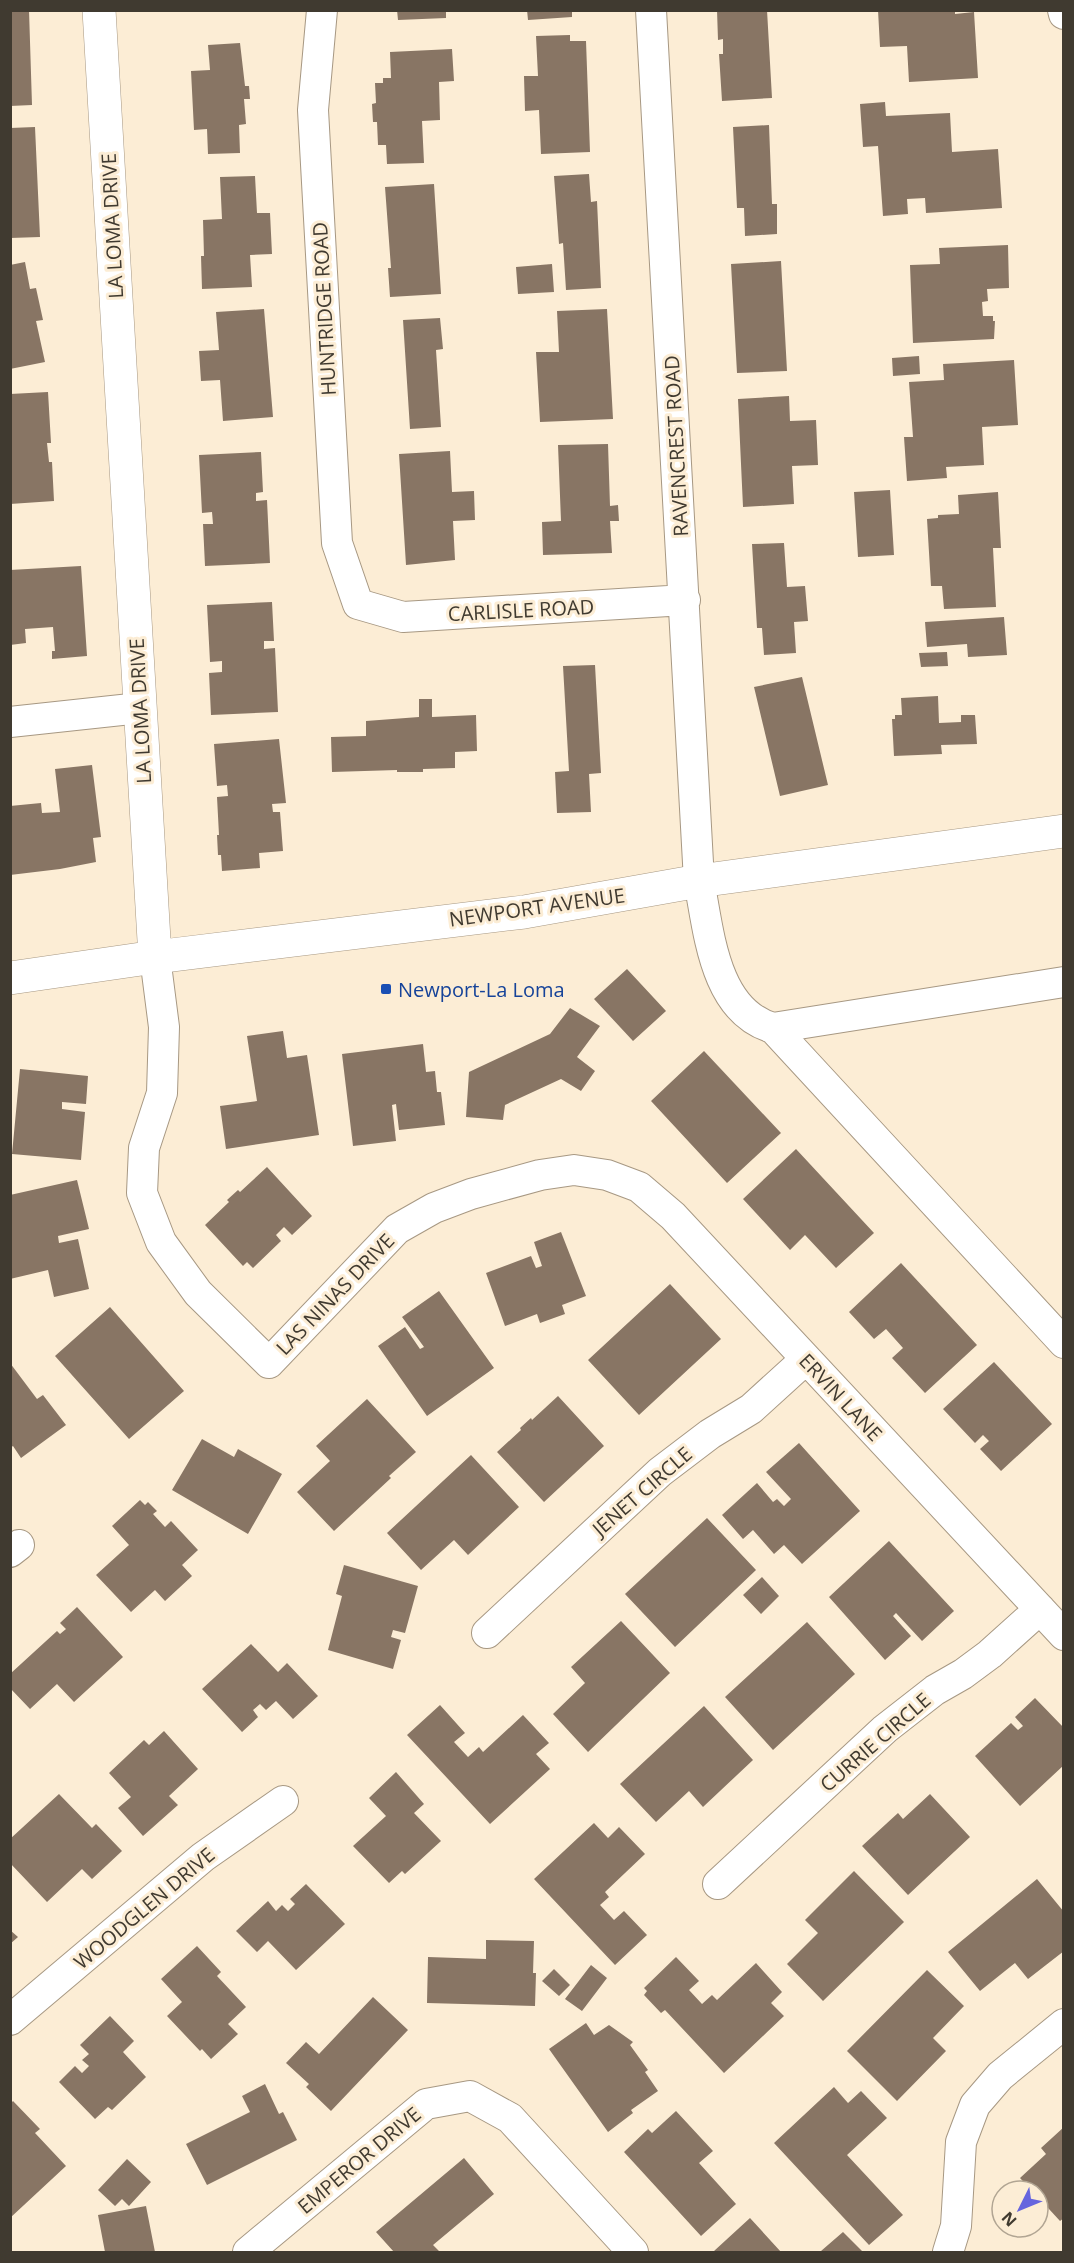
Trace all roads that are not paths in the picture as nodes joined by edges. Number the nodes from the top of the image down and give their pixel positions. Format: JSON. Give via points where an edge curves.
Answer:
{"nodes":[{"id":1,"x":99,"y":10,"type":"edge"},
{"id":2,"x":322,"y":10,"type":"edge"},
{"id":3,"x":651,"y":10,"type":"edge"},
{"id":4,"x":685,"y":600,"type":"junction"},
{"id":5,"x":358,"y":604,"type":"joint"},
{"id":6,"x":140,"y":708,"type":"junction"},
{"id":7,"x":10,"y":722,"type":"edge"},
{"id":8,"x":1064,"y":831,"type":"edge"},
{"id":9,"x":699,"y":881,"type":"junction"},
{"id":10,"x":155,"y":957,"type":"junction"},
{"id":11,"x":10,"y":978,"type":"edge"},
{"id":12,"x":1064,"y":982,"type":"edge"},
{"id":13,"x":773,"y":1028,"type":"junction"},
{"id":14,"x":607,"y":1175,"type":"joint"},
{"id":15,"x":1064,"y":1343,"type":"edge"},
{"id":16,"x":806,"y":1359,"type":"junction"},
{"id":17,"x":269,"y":1363,"type":"joint"},
{"id":18,"x":1040,"y":1609,"type":"junction"},
{"id":19,"x":487,"y":1633,"type":"dead end"},
{"id":20,"x":1064,"y":1635,"type":"edge"},
{"id":21,"x":283,"y":1802,"type":"dead end"},
{"id":22,"x":718,"y":1884,"type":"dead end"},
{"id":23,"x":10,"y":2020,"type":"edge"},
{"id":24,"x":1064,"y":2024,"type":"edge"},
{"id":25,"x":248,"y":2253,"type":"edge"},
{"id":26,"x":633,"y":2253,"type":"edge"},
{"id":27,"x":948,"y":2253,"type":"edge"}],
"edges":[{"from":1,"to":6,"type":"main road","name":"LA LOMA DRIVE"},
{"from":2,"to":5,"type":"street","name":"HUNTRIDGE ROAD","via":[[313,110],[337,543]]},
{"from":3,"to":4,"type":"street","name":"RAVENCREST ROAD"},
{"from":4,"to":5,"type":"street","name":"CARLISLE ROAD","via":[[403,616]]},
{"from":4,"to":9,"type":"street","name":"RAVENCREST ROAD"},
{"from":6,"to":7,"type":"street"},
{"from":6,"to":10,"type":"main road","name":"LA LOMA DRIVE"},
{"from":8,"to":9,"type":"main road","name":"NEWPORT AVENUE"},
{"from":9,"to":10,"type":"main road","name":"NEWPORT AVENUE","via":[[524,912]]},
{"from":9,"to":13,"type":"street","name":"RAVENCREST ROAD","via":[[715,964],[731,996],[757,1023]]},
{"from":10,"to":11,"type":"main road","name":"NEWPORT AVENUE"},
{"from":10,"to":17,"type":"street","name":"LA LOMA DRIVE","via":[[164,1027],[162,1092],[144,1148],[142,1193],[161,1242],[198,1293]]},
{"from":12,"to":13,"type":"street"},
{"from":13,"to":15,"type":"street","name":"RAVENCREST ROAD"},
{"from":14,"to":16,"type":"street","name":"ERVIN LANE","via":[[639,1187],[673,1216]]},
{"from":14,"to":17,"type":"street","name":"LAS NINAS DRIVE","via":[[574,1170],[540,1175],[434,1208],[397,1229]]},
{"from":16,"to":18,"type":"street","name":"ERVIN LANE"},
{"from":16,"to":19,"type":"street","name":"JENET CIRCLE","via":[[751,1409],[660,1472]]},
{"from":18,"to":20,"type":"street","name":"ERVIN LANE"},
{"from":18,"to":22,"type":"street","name":"CURRIE CIRCLE","via":[[990,1654],[885,1729]]},
{"from":21,"to":23,"type":"street","name":"WOODGLEN DRIVE","via":[[202,1857]]},
{"from":24,"to":27,"type":"street","via":[[1000,2076],[975,2105],[961,2142],[956,2226]]},
{"from":25,"to":26,"type":"street","name":"EMPEROR DRIVE","via":[[426,2104],[470,2096],[510,2118]]}]}
